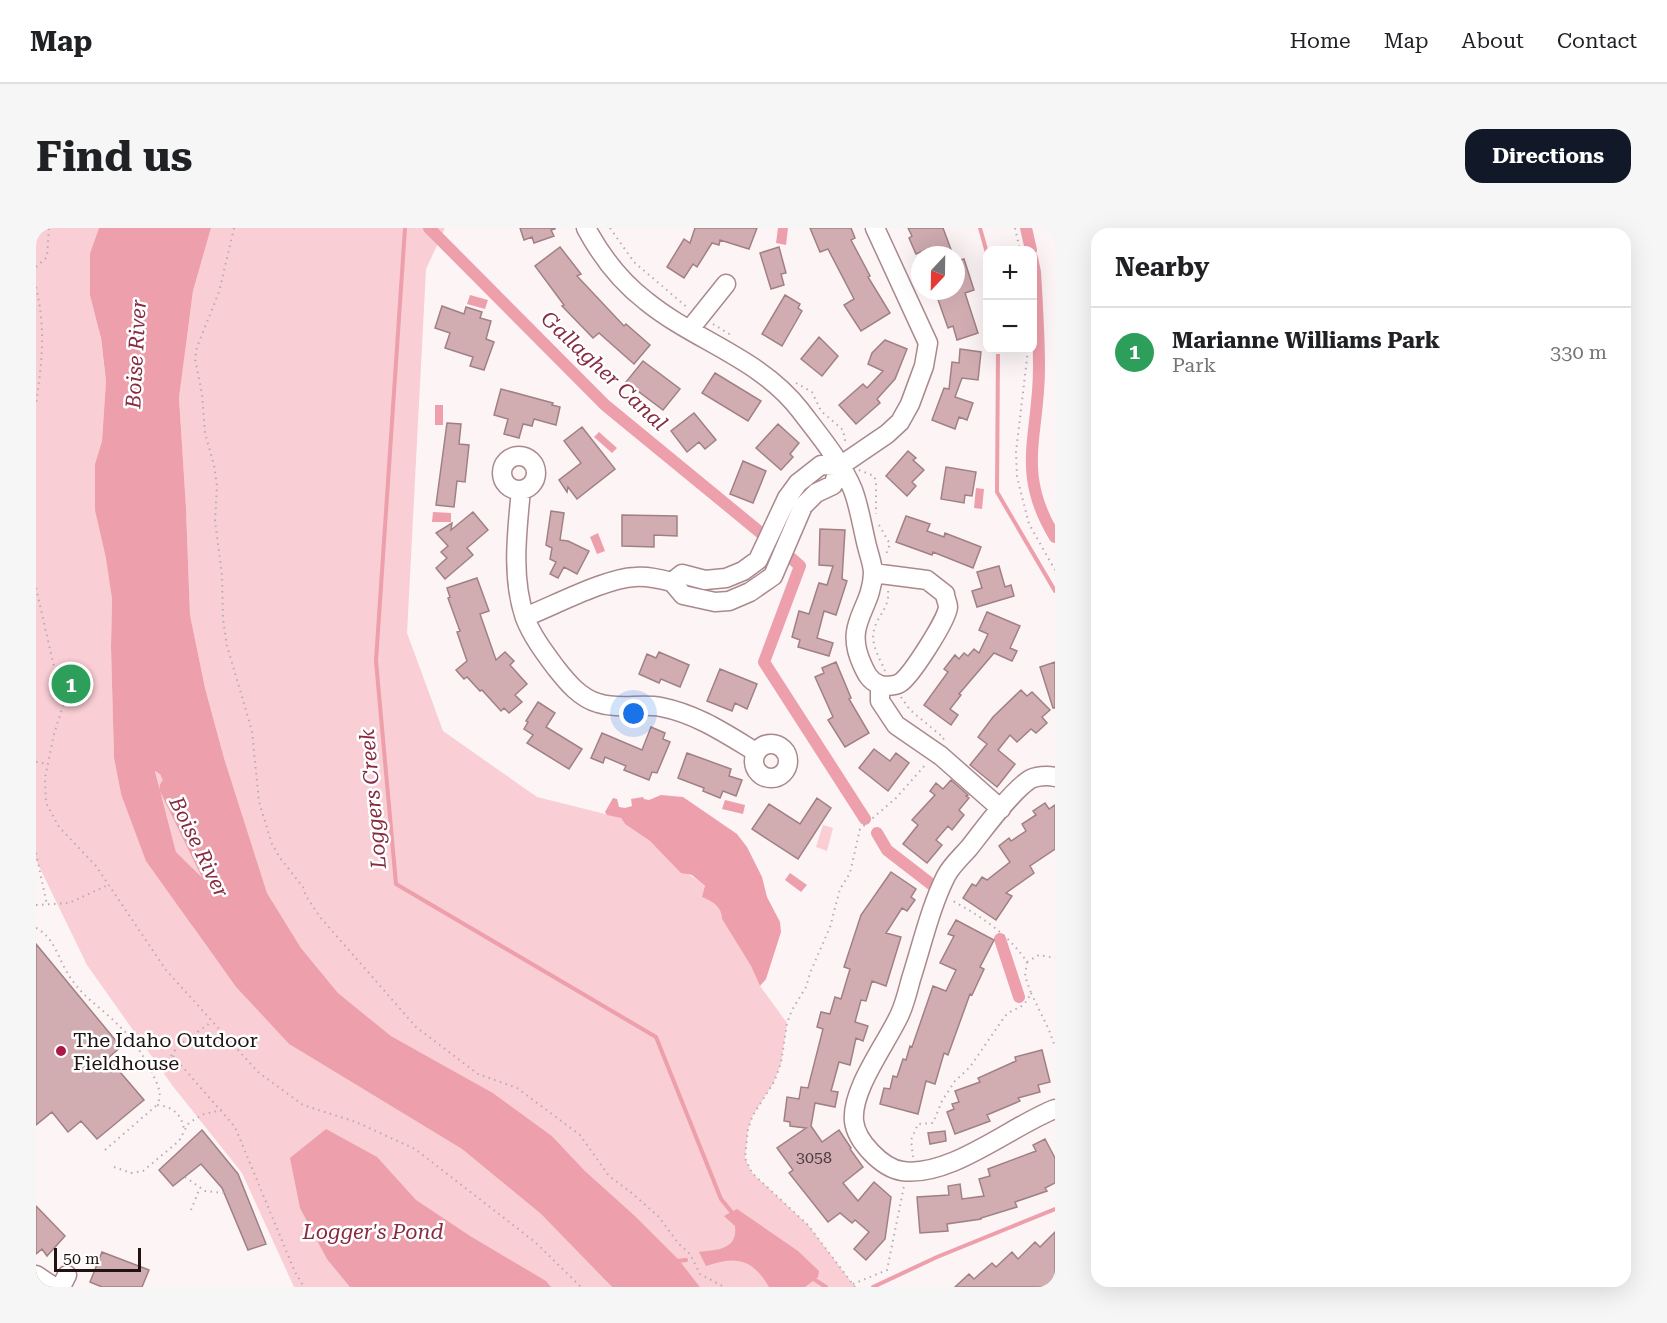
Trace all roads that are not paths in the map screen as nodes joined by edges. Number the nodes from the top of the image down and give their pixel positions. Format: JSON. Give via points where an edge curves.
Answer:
{"nodes":[{"id":1,"x":586,"y":228,"type":"edge"},
{"id":2,"x":875,"y":228,"type":"edge"},
{"id":3,"x":726,"y":284,"type":"dead end"},
{"id":4,"x":691,"y":320,"type":"junction"},
{"id":5,"x":840,"y":466,"type":"junction"},
{"id":6,"x":521,"y":490,"type":"dead end"},
{"id":7,"x":878,"y":568,"type":"junction"},
{"id":8,"x":525,"y":617,"type":"junction"},
{"id":9,"x":883,"y":681,"type":"junction"},
{"id":10,"x":756,"y":752,"type":"dead end"},
{"id":11,"x":1052,"y":776,"type":"edge"},
{"id":12,"x":1001,"y":809,"type":"junction"},
{"id":13,"x":1055,"y":1109,"type":"edge"},
{"id":14,"x":36,"y":1275,"type":"edge"},
{"id":15,"x":61,"y":1283,"type":"edge"}],
"edges":[{"from":1,"to":4,"type":"street","via":[[600,253],[626,284],[657,309]]},
{"from":2,"to":5,"type":"street","via":[[928,343],[924,366],[900,422]]},
{"from":3,"to":4,"type":"street"},
{"from":4,"to":5,"type":"street","via":[[774,382],[793,401]]},
{"from":5,"to":7,"type":"street","via":[[858,504]]},
{"from":5,"to":8,"type":"street","via":[[820,465],[798,483],[758,560],[743,571],[705,580],[682,574],[672,582],[646,577],[614,581]]},
{"from":6,"to":8,"type":"street","via":[[515,558]]},
{"from":7,"to":9,"type":"street","via":[[854,640],[867,677]]},
{"from":7,"to":9,"type":"street","via":[[927,580],[945,594],[948,607],[909,675],[898,685]]},
{"from":8,"to":10,"type":"street","via":[[539,646],[584,697],[609,706],[660,707],[700,719]]},
{"from":9,"to":12,"type":"street","via":[[880,701],[896,725],[935,751]]},
{"from":11,"to":12,"type":"street","via":[[1030,778]]},
{"from":12,"to":13,"type":"street","via":[[947,873],[901,1011],[855,1101],[854,1122],[864,1143],[889,1166],[901,1171],[932,1170]]},
{"from":14,"to":15,"type":"street"}]}
